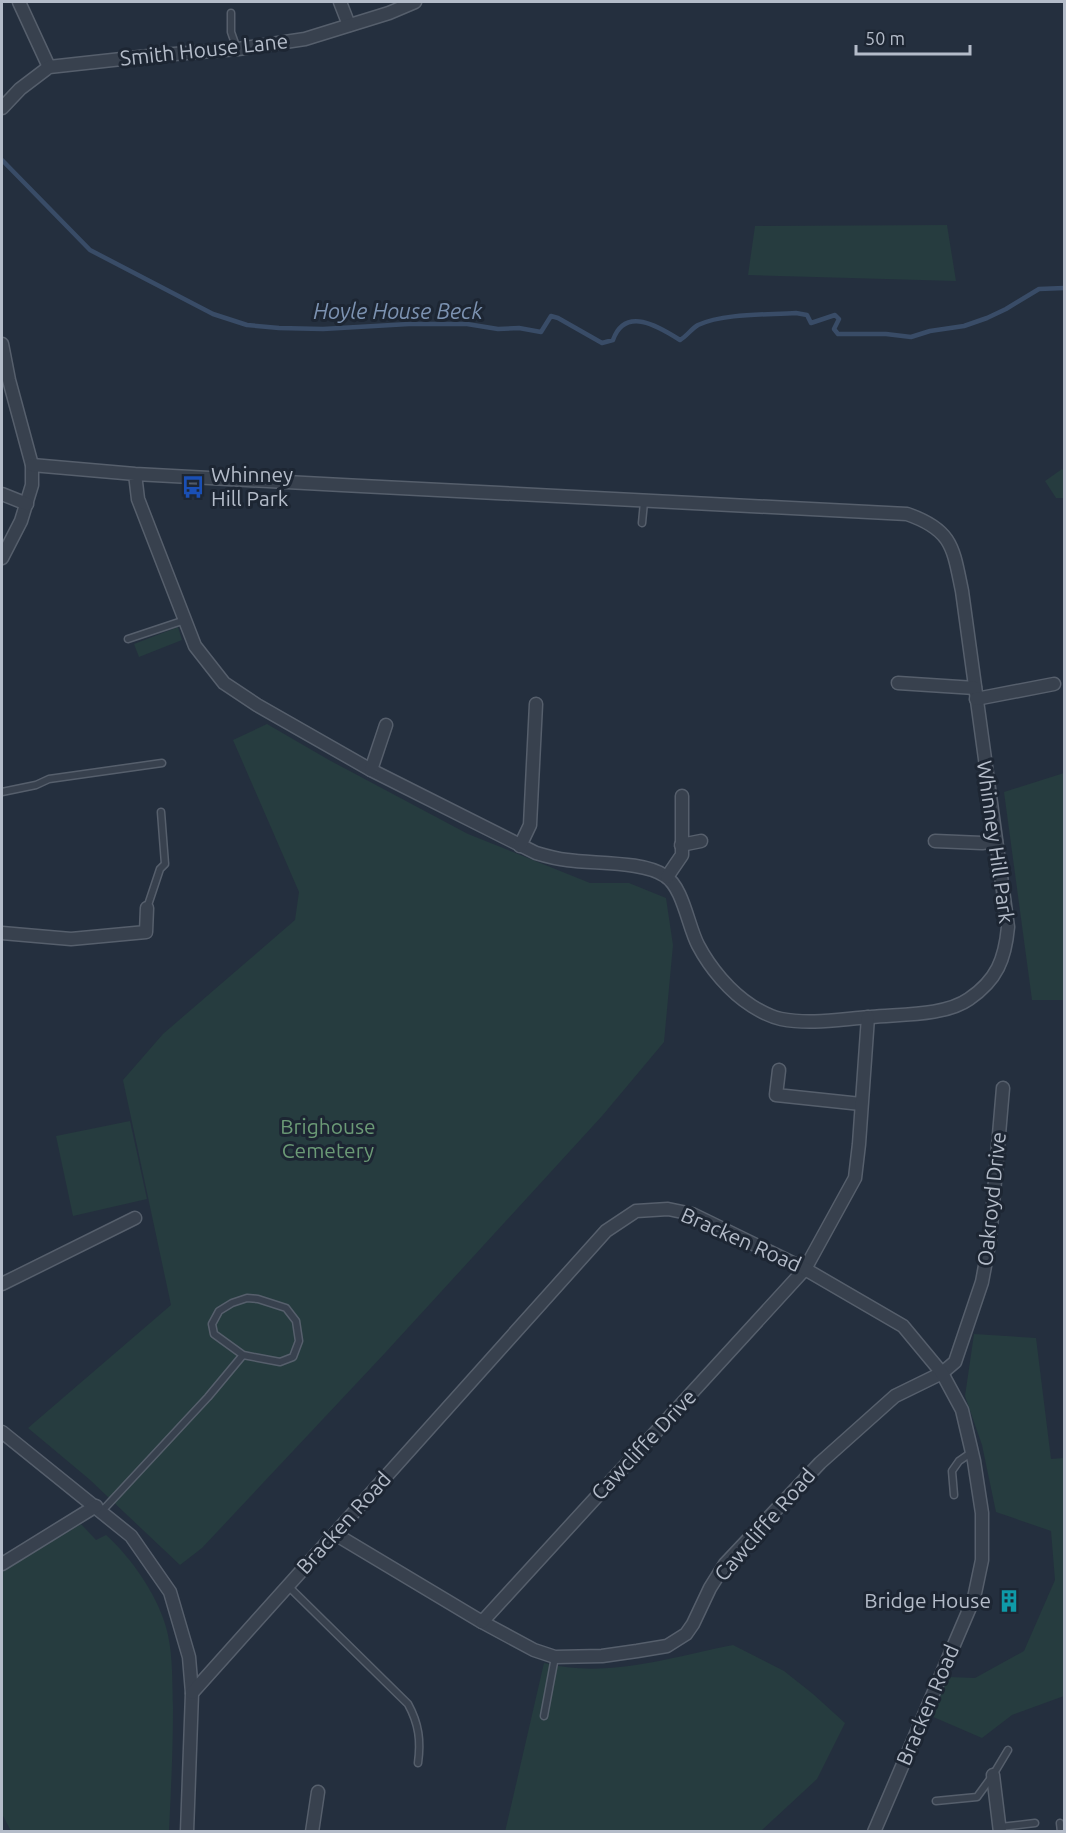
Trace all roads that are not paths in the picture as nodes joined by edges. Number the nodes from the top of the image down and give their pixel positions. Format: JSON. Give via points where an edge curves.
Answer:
{"nodes":[{"id":1,"x":19,"y":2,"type":"edge"},
{"id":2,"x":340,"y":2,"type":"edge"},
{"id":3,"x":415,"y":2,"type":"edge"},
{"id":4,"x":231,"y":13,"type":"dead end"},
{"id":5,"x":349,"y":26,"type":"junction"},
{"id":6,"x":238,"y":49,"type":"junction"},
{"id":7,"x":49,"y":67,"type":"junction"},
{"id":8,"x":2,"y":108,"type":"edge"},
{"id":9,"x":2,"y":344,"type":"edge"},
{"id":10,"x":3,"y":362,"type":"edge"},
{"id":11,"x":32,"y":465,"type":"junction"},
{"id":12,"x":135,"y":474,"type":"junction"},
{"id":13,"x":2,"y":494,"type":"edge"},
{"id":14,"x":644,"y":502,"type":"junction"},
{"id":15,"x":27,"y":504,"type":"junction"},
{"id":16,"x":642,"y":524,"type":"dead end"},
{"id":17,"x":2,"y":558,"type":"edge"},
{"id":18,"x":185,"y":620,"type":"junction"},
{"id":19,"x":128,"y":639,"type":"dead end"},
{"id":20,"x":898,"y":683,"type":"dead end"},
{"id":21,"x":1054,"y":684,"type":"dead end"},
{"id":22,"x":976,"y":694,"type":"junction"},
{"id":23,"x":536,"y":704,"type":"dead end"},
{"id":24,"x":386,"y":725,"type":"dead end"},
{"id":25,"x":162,"y":762,"type":"dead end"},
{"id":26,"x":371,"y":770,"type":"junction"},
{"id":27,"x":2,"y":792,"type":"edge"},
{"id":28,"x":682,"y":796,"type":"dead end"},
{"id":29,"x":161,"y":812,"type":"dead end"},
{"id":30,"x":701,"y":841,"type":"dead end"},
{"id":31,"x":935,"y":841,"type":"dead end"},
{"id":32,"x":996,"y":841,"type":"junction"},
{"id":33,"x":681,"y":845,"type":"junction"},
{"id":34,"x":520,"y":846,"type":"junction"},
{"id":35,"x":667,"y":877,"type":"junction"},
{"id":36,"x":147,"y":908,"type":"joint"},
{"id":37,"x":2,"y":933,"type":"edge"},
{"id":38,"x":868,"y":1017,"type":"junction"},
{"id":39,"x":779,"y":1070,"type":"dead end"},
{"id":40,"x":1003,"y":1088,"type":"dead end"},
{"id":41,"x":861,"y":1104,"type":"junction"},
{"id":42,"x":135,"y":1218,"type":"dead end"},
{"id":43,"x":805,"y":1269,"type":"junction"},
{"id":44,"x":2,"y":1284,"type":"edge"},
{"id":45,"x":243,"y":1354,"type":"junction"},
{"id":46,"x":942,"y":1373,"type":"junction"},
{"id":47,"x":2,"y":1432,"type":"edge"},
{"id":48,"x":972,"y":1452,"type":"junction"},
{"id":49,"x":954,"y":1496,"type":"dead end"},
{"id":50,"x":99,"y":1508,"type":"junction"},
{"id":51,"x":335,"y":1534,"type":"junction"},
{"id":52,"x":2,"y":1564,"type":"edge"},
{"id":53,"x":288,"y":1586,"type":"junction"},
{"id":54,"x":482,"y":1622,"type":"junction"},
{"id":55,"x":555,"y":1657,"type":"junction"},
{"id":56,"x":192,"y":1694,"type":"junction"},
{"id":57,"x":544,"y":1716,"type":"dead end"},
{"id":58,"x":1008,"y":1750,"type":"dead end"},
{"id":59,"x":418,"y":1762,"type":"dead end"},
{"id":60,"x":993,"y":1775,"type":"junction"},
{"id":61,"x":318,"y":1792,"type":"dead end"},
{"id":62,"x":936,"y":1801,"type":"dead end"},
{"id":63,"x":1035,"y":1823,"type":"dead end"},
{"id":64,"x":1060,"y":1823,"type":"dead end"},
{"id":65,"x":1000,"y":1829,"type":"edge"},
{"id":66,"x":187,"y":1832,"type":"edge"},
{"id":67,"x":312,"y":1832,"type":"edge"},
{"id":68,"x":874,"y":1832,"type":"edge"},
{"id":69,"x":1060,"y":1832,"type":"edge"}],
"edges":[{"from":1,"to":7,"type":"street"},
{"from":2,"to":5,"type":"street"},
{"from":3,"to":5,"type":"street","name":"Smith House Lane"},
{"from":4,"to":6,"type":"lane","via":[[231,32]]},
{"from":5,"to":6,"type":"street","name":"Smith House Lane","via":[[305,39]]},
{"from":6,"to":7,"type":"street","name":"Smith House Lane"},
{"from":7,"to":8,"type":"street"},
{"from":9,"to":10,"type":"street"},
{"from":10,"to":11,"type":"street"},
{"from":11,"to":12,"type":"street","name":"Whinney Hill Park"},
{"from":11,"to":15,"type":"street"},
{"from":12,"to":14,"type":"street","name":"Whinney Hill Park"},
{"from":12,"to":18,"type":"street","via":[[138,499]]},
{"from":13,"to":15,"type":"street"},
{"from":14,"to":16,"type":"lane"},
{"from":14,"to":22,"type":"street","name":"Whinney Hill Park","via":[[907,514],[923,519],[947,538],[954,552]]},
{"from":15,"to":17,"type":"street"},
{"from":18,"to":19,"type":"lane"},
{"from":18,"to":26,"type":"street","via":[[195,646],[224,683]]},
{"from":20,"to":22,"type":"street"},
{"from":21,"to":22,"type":"street"},
{"from":22,"to":32,"type":"street","name":"Whinney Hill Park"},
{"from":23,"to":34,"type":"street","via":[[530,825]]},
{"from":24,"to":26,"type":"street"},
{"from":25,"to":27,"type":"lane","via":[[50,779]]},
{"from":26,"to":34,"type":"street"},
{"from":28,"to":33,"type":"street"},
{"from":29,"to":36,"type":"lane","via":[[165,864]]},
{"from":30,"to":33,"type":"street"},
{"from":31,"to":32,"type":"street"},
{"from":32,"to":38,"type":"street","name":"Whinney Hill Park","via":[[1008,927],[1006,950],[998,969],[984,988],[967,1001],[948,1008]]},
{"from":33,"to":35,"type":"street","via":[[682,855]]},
{"from":34,"to":35,"type":"street","via":[[565,860],[651,868]]},
{"from":35,"to":38,"type":"street","name":"Whinney Hill Park","via":[[678,891],[698,945],[712,967],[751,1005],[778,1018],[806,1022]]},
{"from":36,"to":37,"type":"street","via":[[146,932],[71,939]]},
{"from":38,"to":41,"type":"street","name":"Cawcliffe Drive"},
{"from":39,"to":41,"type":"street","via":[[776,1095]]},
{"from":40,"to":46,"type":"street","name":"Oakroyd Drive","via":[[990,1239],[982,1282],[955,1362]]},
{"from":41,"to":43,"type":"street","name":"Cawcliffe Drive","via":[[855,1178]]},
{"from":42,"to":44,"type":"street"},
{"from":43,"to":46,"type":"street","name":"Bracken Road","via":[[903,1326]]},
{"from":43,"to":51,"type":"street","name":"Bracken Road","via":[[692,1214],[668,1209],[636,1211],[606,1231]]},
{"from":43,"to":54,"type":"street","name":"Cawcliffe Drive"},
{"from":45,"to":45,"type":"lane","via":[[214,1334],[212,1324],[219,1311],[247,1298],[286,1308],[296,1321],[299,1341],[292,1357],[280,1362]]},
{"from":45,"to":50,"type":"lane","via":[[208,1397]]},
{"from":46,"to":48,"type":"street","name":"Bracken Road","via":[[962,1410]]},
{"from":46,"to":55,"type":"street","name":"Cawcliffe Road","via":[[895,1396],[820,1463],[725,1564],[686,1634],[667,1646],[602,1656]]},
{"from":47,"to":50,"type":"street"},
{"from":48,"to":49,"type":"lane","via":[[952,1471]]},
{"from":48,"to":68,"type":"street","name":"Bracken Road","via":[[982,1513],[982,1560],[974,1598]]},
{"from":50,"to":52,"type":"street"},
{"from":50,"to":56,"type":"street","via":[[131,1536],[170,1592],[189,1657]]},
{"from":51,"to":53,"type":"street","name":"Bracken Road"},
{"from":51,"to":54,"type":"street","name":"Cawcliffe Road"},
{"from":53,"to":56,"type":"street","name":"Bracken Road"},
{"from":53,"to":59,"type":"lane","via":[[408,1704],[419,1733]]},
{"from":54,"to":55,"type":"street","name":"Cawcliffe Road"},
{"from":55,"to":57,"type":"lane"},
{"from":56,"to":66,"type":"street"},
{"from":58,"to":60,"type":"lane"},
{"from":60,"to":62,"type":"lane","via":[[977,1797]]},
{"from":60,"to":65,"type":"street"},
{"from":61,"to":67,"type":"street"},
{"from":63,"to":65,"type":"lane"},
{"from":64,"to":69,"type":"lane"}]}
